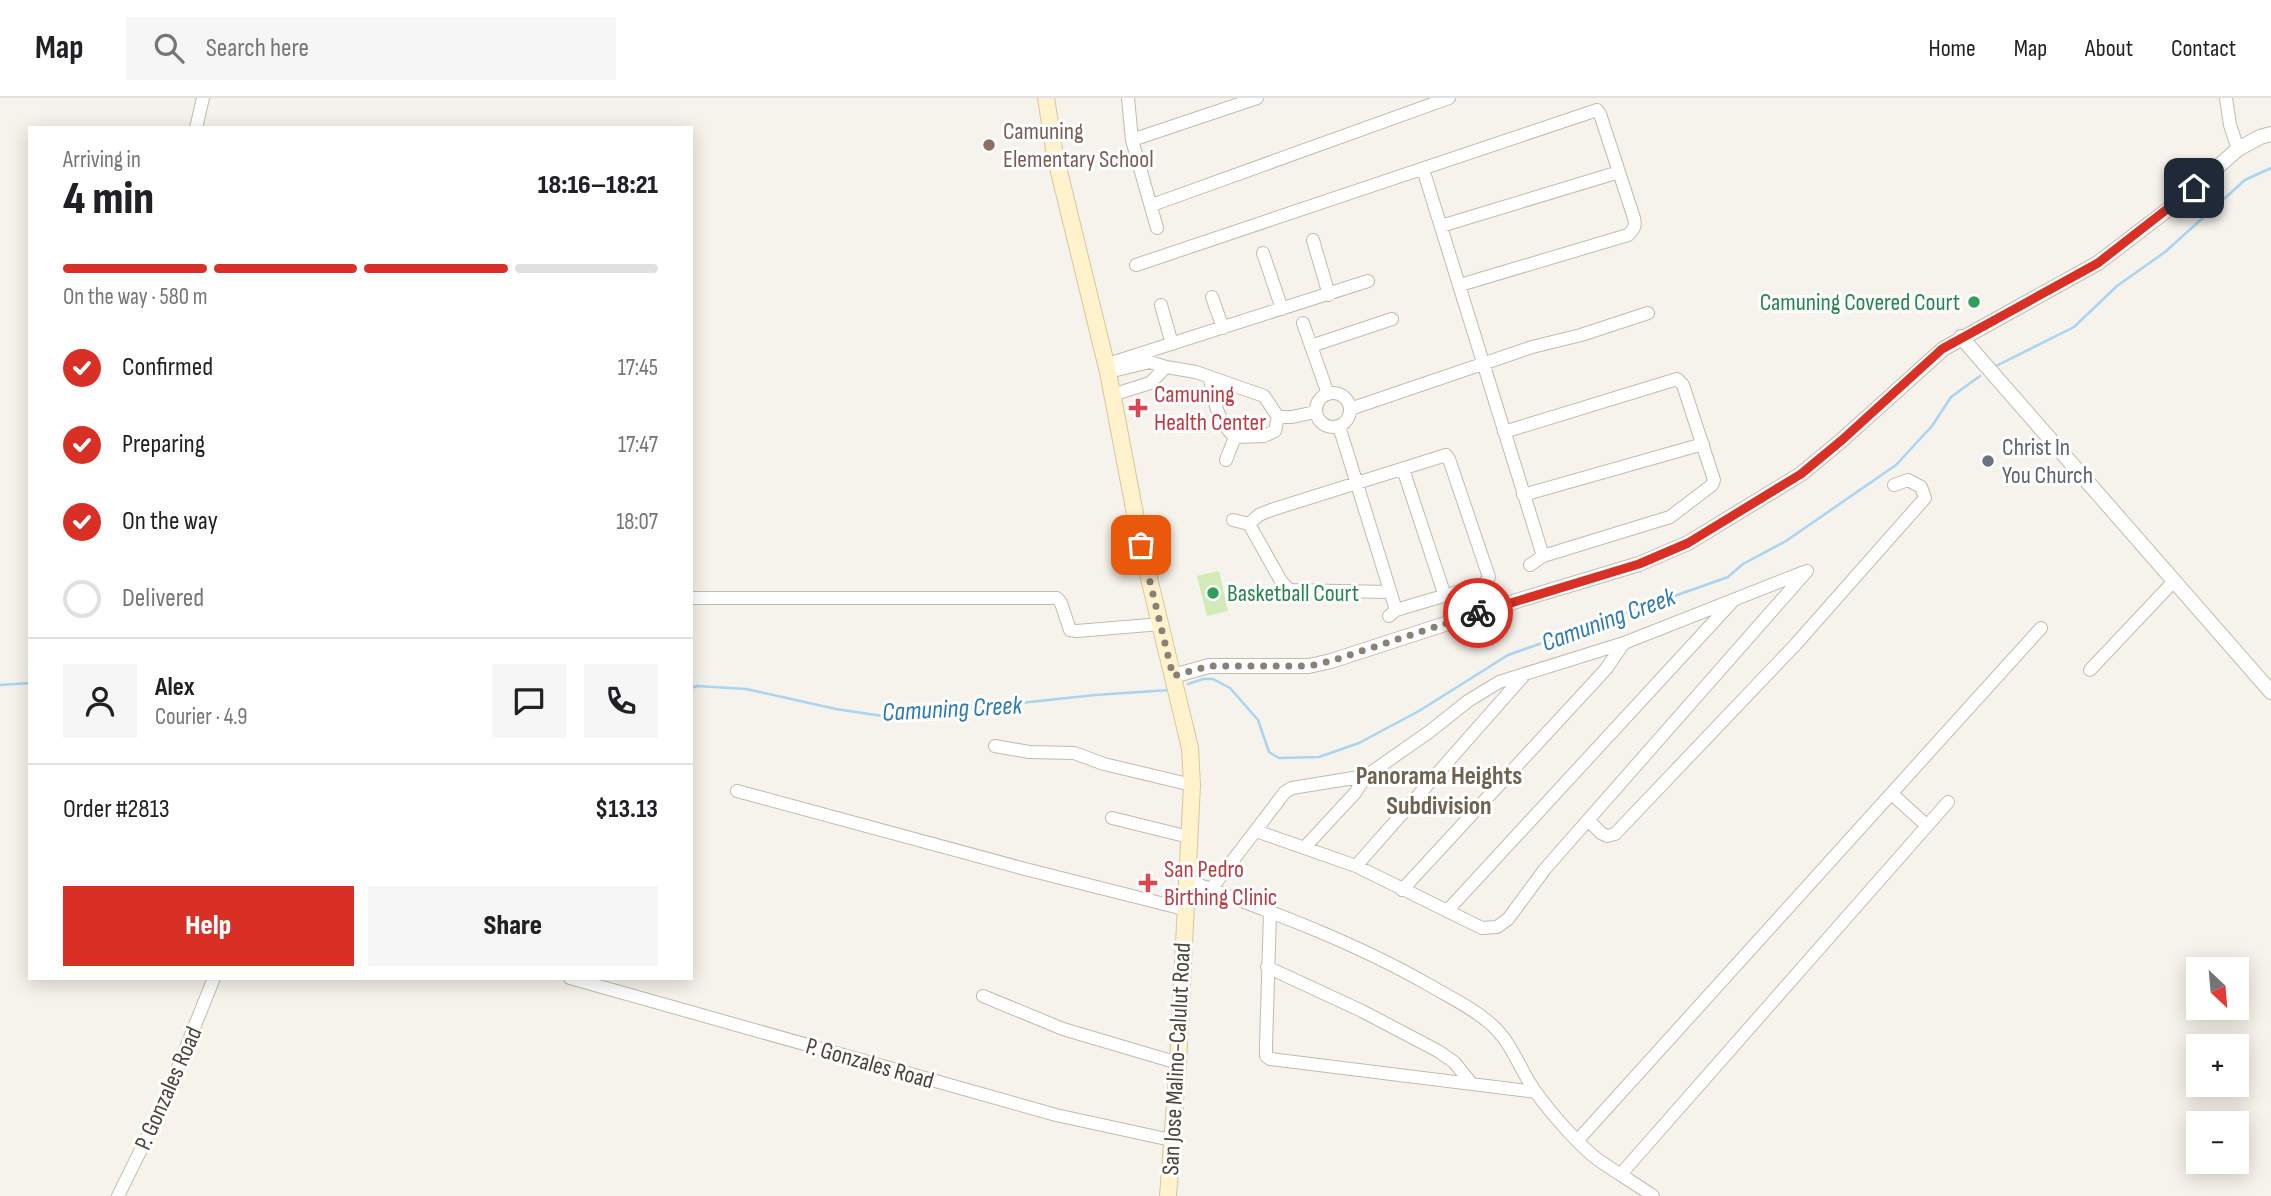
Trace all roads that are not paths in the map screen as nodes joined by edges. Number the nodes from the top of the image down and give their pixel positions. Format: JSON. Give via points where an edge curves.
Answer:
{"nodes":[{"id":1,"x":203,"y":98,"type":"edge"},
{"id":2,"x":1046,"y":98,"type":"edge"},
{"id":3,"x":1128,"y":98,"type":"edge"},
{"id":4,"x":1257,"y":98,"type":"edge"},
{"id":5,"x":1449,"y":98,"type":"edge"},
{"id":6,"x":2226,"y":98,"type":"edge"},
{"id":7,"x":196,"y":126,"type":"edge"},
{"id":8,"x":2271,"y":134,"type":"edge"},
{"id":9,"x":1132,"y":140,"type":"junction"},
{"id":10,"x":2238,"y":149,"type":"junction"},
{"id":11,"x":1423,"y":169,"type":"junction"},
{"id":12,"x":1619,"y":172,"type":"junction"},
{"id":13,"x":1152,"y":205,"type":"junction"},
{"id":14,"x":1441,"y":226,"type":"junction"},
{"id":15,"x":1157,"y":228,"type":"dead end"},
{"id":16,"x":1312,"y":240,"type":"dead end"},
{"id":17,"x":1263,"y":253,"type":"dead end"},
{"id":18,"x":1136,"y":265,"type":"dead end"},
{"id":19,"x":1368,"y":281,"type":"dead end"},
{"id":20,"x":1460,"y":285,"type":"junction"},
{"id":21,"x":1329,"y":295,"type":"junction"},
{"id":22,"x":1212,"y":297,"type":"dead end"},
{"id":23,"x":1161,"y":305,"type":"dead end"},
{"id":24,"x":1282,"y":309,"type":"junction"},
{"id":25,"x":1648,"y":313,"type":"dead end"},
{"id":26,"x":1392,"y":319,"type":"dead end"},
{"id":27,"x":1303,"y":323,"type":"dead end"},
{"id":28,"x":1223,"y":328,"type":"junction"},
{"id":29,"x":1961,"y":337,"type":"junction"},
{"id":30,"x":1172,"y":344,"type":"junction"},
{"id":31,"x":1311,"y":346,"type":"junction"},
{"id":32,"x":1482,"y":365,"type":"junction"},
{"id":33,"x":1166,"y":367,"type":"junction"},
{"id":34,"x":1107,"y":369,"type":"junction"},
{"id":35,"x":1210,"y":378,"type":"junction"},
{"id":36,"x":1328,"y":394,"type":"junction"},
{"id":37,"x":1112,"y":395,"type":"junction"},
{"id":38,"x":1350,"y":409,"type":"junction"},
{"id":39,"x":1315,"y":412,"type":"junction"},
{"id":40,"x":1278,"y":417,"type":"junction"},
{"id":41,"x":1339,"y":426,"type":"junction"},
{"id":42,"x":1504,"y":432,"type":"junction"},
{"id":43,"x":1235,"y":437,"type":"junction"},
{"id":44,"x":1703,"y":444,"type":"junction"},
{"id":45,"x":1226,"y":460,"type":"dead end"},
{"id":46,"x":1403,"y":469,"type":"junction"},
{"id":47,"x":1356,"y":485,"type":"junction"},
{"id":48,"x":1894,"y":485,"type":"dead end"},
{"id":49,"x":1523,"y":495,"type":"junction"},
{"id":50,"x":1233,"y":520,"type":"dead end"},
{"id":51,"x":1249,"y":524,"type":"junction"},
{"id":52,"x":1543,"y":556,"type":"junction"},
{"id":53,"x":1530,"y":565,"type":"dead end"},
{"id":54,"x":2174,"y":581,"type":"junction"},
{"id":55,"x":1389,"y":592,"type":"junction"},
{"id":56,"x":1445,"y":596,"type":"junction"},
{"id":57,"x":693,"y":597,"type":"edge"},
{"id":58,"x":1734,"y":599,"type":"junction"},
{"id":59,"x":1161,"y":624,"type":"junction"},
{"id":60,"x":2041,"y":628,"type":"dead end"},
{"id":61,"x":1624,"y":643,"type":"junction"},
{"id":62,"x":2090,"y":670,"type":"dead end"},
{"id":63,"x":1526,"y":673,"type":"junction"},
{"id":64,"x":1173,"y":676,"type":"junction"},
{"id":65,"x":2271,"y":692,"type":"edge"},
{"id":66,"x":995,"y":746,"type":"dead end"},
{"id":67,"x":1366,"y":776,"type":"junction"},
{"id":68,"x":1192,"y":785,"type":"junction"},
{"id":69,"x":737,"y":791,"type":"dead end"},
{"id":70,"x":1892,"y":794,"type":"junction"},
{"id":71,"x":1948,"y":802,"type":"dead end"},
{"id":72,"x":1112,"y":818,"type":"dead end"},
{"id":73,"x":1589,"y":821,"type":"junction"},
{"id":74,"x":1926,"y":825,"type":"junction"},
{"id":75,"x":1256,"y":831,"type":"junction"},
{"id":76,"x":1189,"y":837,"type":"junction"},
{"id":77,"x":1305,"y":847,"type":"junction"},
{"id":78,"x":1356,"y":866,"type":"junction"},
{"id":79,"x":1186,"y":880,"type":"junction"},
{"id":80,"x":1211,"y":889,"type":"junction"},
{"id":81,"x":1402,"y":890,"type":"junction"},
{"id":82,"x":1184,"y":909,"type":"junction"},
{"id":83,"x":1448,"y":910,"type":"junction"},
{"id":84,"x":1270,"y":912,"type":"junction"},
{"id":85,"x":1267,"y":967,"type":"junction"},
{"id":86,"x":213,"y":980,"type":"edge"},
{"id":87,"x":577,"y":980,"type":"edge"},
{"id":88,"x":984,"y":996,"type":"dead end"},
{"id":89,"x":1178,"y":1063,"type":"junction"},
{"id":90,"x":1471,"y":1083,"type":"junction"},
{"id":91,"x":1536,"y":1092,"type":"junction"},
{"id":92,"x":1171,"y":1140,"type":"junction"},
{"id":93,"x":1577,"y":1140,"type":"junction"},
{"id":94,"x":1621,"y":1174,"type":"junction"},
{"id":95,"x":118,"y":1196,"type":"edge"},
{"id":96,"x":1168,"y":1196,"type":"edge"},
{"id":97,"x":1653,"y":1196,"type":"edge"}],
"edges":[{"from":1,"to":7,"type":"street"},
{"from":2,"to":34,"type":"main road","name":"San Jose Malino-Calulut Road","via":[[1055,155]]},
{"from":3,"to":9,"type":"street"},
{"from":4,"to":9,"type":"street"},
{"from":5,"to":13,"type":"street"},
{"from":6,"to":10,"type":"street"},
{"from":8,"to":10,"type":"street"},
{"from":9,"to":13,"type":"street"},
{"from":10,"to":29,"type":"street","via":[[2098,263]]},
{"from":11,"to":12,"type":"street","via":[[1597,110]]},
{"from":11,"to":14,"type":"street"},
{"from":11,"to":18,"type":"street"},
{"from":12,"to":14,"type":"street"},
{"from":12,"to":20,"type":"street","via":[[1636,225],[1628,235]]},
{"from":13,"to":15,"type":"street"},
{"from":14,"to":20,"type":"street"},
{"from":16,"to":21,"type":"street"},
{"from":17,"to":24,"type":"street"},
{"from":19,"to":21,"type":"street"},
{"from":20,"to":32,"type":"street"},
{"from":21,"to":24,"type":"street"},
{"from":22,"to":28,"type":"street"},
{"from":23,"to":30,"type":"street"},
{"from":24,"to":28,"type":"street"},
{"from":25,"to":32,"type":"street"},
{"from":26,"to":31,"type":"street"},
{"from":27,"to":31,"type":"street"},
{"from":28,"to":30,"type":"street"},
{"from":29,"to":54,"type":"street"},
{"from":29,"to":64,"type":"street","via":[[1801,474],[1656,558],[1331,661],[1309,666],[1209,666]]},
{"from":30,"to":34,"type":"street"},
{"from":31,"to":36,"type":"street"},
{"from":32,"to":38,"type":"street"},
{"from":32,"to":42,"type":"street"},
{"from":33,"to":34,"type":"street","via":[[1150,362]]},
{"from":33,"to":35,"type":"street"},
{"from":33,"to":37,"type":"street","via":[[1150,383]]},
{"from":34,"to":37,"type":"main road","name":"San Jose Malino-Calulut Road"},
{"from":35,"to":40,"type":"street","via":[[1264,396]]},
{"from":35,"to":43,"type":"street","via":[[1218,416]]},
{"from":36,"to":38,"type":"street","via":[[1344,398]]},
{"from":36,"to":39,"type":"street","via":[[1320,399]]},
{"from":37,"to":59,"type":"main road","name":"San Jose Malino-Calulut Road"},
{"from":38,"to":41,"type":"street"},
{"from":39,"to":40,"type":"street"},
{"from":39,"to":41,"type":"street","via":[[1324,425]]},
{"from":40,"to":43,"type":"street","via":[[1275,431]]},
{"from":41,"to":47,"type":"street"},
{"from":42,"to":44,"type":"street","via":[[1677,379]]},
{"from":42,"to":49,"type":"street"},
{"from":43,"to":45,"type":"street"},
{"from":44,"to":49,"type":"street"},
{"from":44,"to":52,"type":"street","via":[[1714,482],[1677,514]]},
{"from":46,"to":47,"type":"street"},
{"from":46,"to":56,"type":"street"},
{"from":46,"to":56,"type":"street","via":[[1442,455],[1449,459],[1489,577],[1484,584]]},
{"from":47,"to":51,"type":"street","via":[[1270,510]]},
{"from":47,"to":55,"type":"street"},
{"from":48,"to":73,"type":"street","via":[[1908,480],[1921,487],[1925,498],[1796,644],[1615,834],[1601,833]]},
{"from":49,"to":52,"type":"street"},
{"from":50,"to":51,"type":"street"},
{"from":51,"to":55,"type":"street","via":[[1289,590]]},
{"from":52,"to":53,"type":"street"},
{"from":54,"to":62,"type":"street"},
{"from":54,"to":65,"type":"street"},
{"from":55,"to":56,"type":"street","via":[[1392,613]]},
{"from":57,"to":59,"type":"street","via":[[1056,598],[1070,629],[1077,631]]},
{"from":58,"to":61,"type":"street"},
{"from":58,"to":73,"type":"street","via":[[1807,571]]},
{"from":58,"to":83,"type":"street"},
{"from":59,"to":64,"type":"main road","name":"San Jose Malino-Calulut Road"},
{"from":60,"to":70,"type":"street"},
{"from":61,"to":63,"type":"street"},
{"from":61,"to":81,"type":"street","via":[[1606,669]]},
{"from":63,"to":67,"type":"street","via":[[1499,682],[1468,701]]},
{"from":63,"to":78,"type":"street"},
{"from":64,"to":68,"type":"main road","name":"San Jose Malino-Calulut Road","via":[[1190,748]]},
{"from":66,"to":68,"type":"street","via":[[1074,753]]},
{"from":67,"to":75,"type":"street","via":[[1292,788]]},
{"from":67,"to":77,"type":"street"},
{"from":68,"to":76,"type":"main road","name":"San Jose Malino-Calulut Road"},
{"from":69,"to":82,"type":"street"},
{"from":70,"to":74,"type":"street"},
{"from":70,"to":93,"type":"street"},
{"from":71,"to":74,"type":"street"},
{"from":72,"to":76,"type":"street"},
{"from":73,"to":83,"type":"street","via":[[1497,928],[1482,928]]},
{"from":74,"to":94,"type":"street"},
{"from":75,"to":77,"type":"street"},
{"from":75,"to":80,"type":"street"},
{"from":76,"to":79,"type":"main road","name":"San Jose Malino-Calulut Road"},
{"from":77,"to":78,"type":"street"},
{"from":78,"to":81,"type":"street"},
{"from":79,"to":80,"type":"street"},
{"from":79,"to":82,"type":"main road","name":"San Jose Malino-Calulut Road"},
{"from":80,"to":84,"type":"street"},
{"from":81,"to":83,"type":"street"},
{"from":82,"to":89,"type":"main road","name":"San Jose Malino-Calulut Road"},
{"from":84,"to":85,"type":"street"},
{"from":84,"to":91,"type":"street","via":[[1401,969],[1475,1012],[1509,1046]]},
{"from":85,"to":90,"type":"street","via":[[1438,1051]]},
{"from":85,"to":90,"type":"street","via":[[1266,1056],[1270,1059]]},
{"from":86,"to":95,"type":"street","name":"P. Gonzales Road","via":[[163,1105]]},
{"from":87,"to":92,"type":"street","name":"P. Gonzales Road","via":[[1056,1115]]},
{"from":88,"to":89,"type":"street","via":[[1063,1030]]},
{"from":89,"to":92,"type":"main road","name":"San Jose Malino-Calulut Road"},
{"from":90,"to":91,"type":"street"},
{"from":91,"to":93,"type":"street"},
{"from":92,"to":96,"type":"main road","name":"San Jose Malino-Calulut Road"},
{"from":93,"to":94,"type":"street"},
{"from":94,"to":97,"type":"street"}]}
